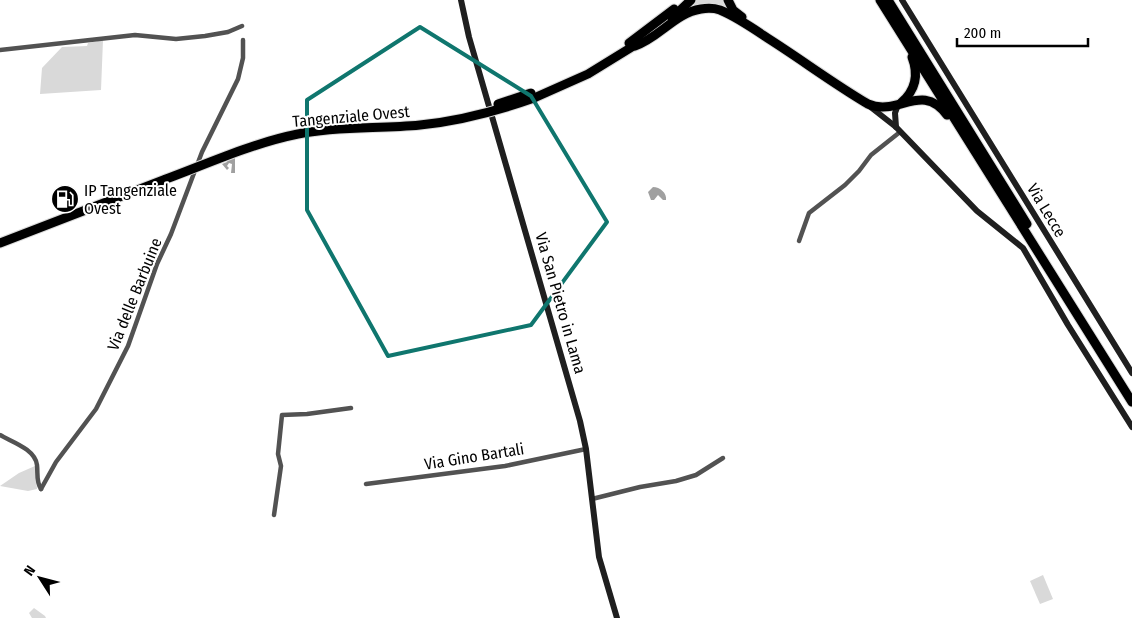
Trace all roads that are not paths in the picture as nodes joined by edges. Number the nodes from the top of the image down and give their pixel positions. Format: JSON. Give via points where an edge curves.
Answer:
{"nodes":[{"id":1,"x":461,"y":0,"type":"edge"},
{"id":2,"x":676,"y":0,"type":"edge"},
{"id":3,"x":683,"y":0,"type":"edge"},
{"id":4,"x":692,"y":0,"type":"edge"},
{"id":5,"x":728,"y":0,"type":"edge"},
{"id":6,"x":902,"y":0,"type":"edge"},
{"id":7,"x":883,"y":1,"type":"edge"},
{"id":8,"x":242,"y":26,"type":"dead end"},
{"id":9,"x":763,"y":35,"type":"junction"},
{"id":10,"x":243,"y":40,"type":"dead end"},
{"id":11,"x":635,"y":46,"type":"junction"},
{"id":12,"x":622,"y":47,"type":"junction"},
{"id":13,"x":0,"y":50,"type":"edge"},
{"id":14,"x":533,"y":96,"type":"junction"},
{"id":15,"x":860,"y":100,"type":"junction"},
{"id":16,"x":898,"y":105,"type":"junction"},
{"id":17,"x":898,"y":129,"type":"junction"},
{"id":18,"x":982,"y":163,"type":"junction"},
{"id":19,"x":165,"y":176,"type":"junction"},
{"id":20,"x":0,"y":237,"type":"edge"},
{"id":21,"x":799,"y":241,"type":"dead end"},
{"id":22,"x":0,"y":243,"type":"edge"},
{"id":23,"x":1132,"y":374,"type":"edge"},
{"id":24,"x":1132,"y":391,"type":"edge"},
{"id":25,"x":1132,"y":402,"type":"edge"},
{"id":26,"x":351,"y":408,"type":"dead end"},
{"id":27,"x":1132,"y":427,"type":"edge"},
{"id":28,"x":0,"y":435,"type":"edge"},
{"id":29,"x":586,"y":449,"type":"junction"},
{"id":30,"x":723,"y":458,"type":"dead end"},
{"id":31,"x":366,"y":484,"type":"dead end"},
{"id":32,"x":592,"y":499,"type":"junction"},
{"id":33,"x":274,"y":515,"type":"dead end"},
{"id":34,"x":617,"y":618,"type":"edge"}],
"edges":[{"from":1,"to":29,"type":"main road","name":"Via San Pietro in Lama","via":[[573,392]]},
{"from":2,"to":12,"type":"highway"},
{"from":3,"to":12,"type":"highway","name":"Tangenziale Ovest","via":[[646,32]]},
{"from":4,"to":11,"type":"highway","name":"Tangenziale Ovest"},
{"from":5,"to":9,"type":"highway","via":[[733,10]]},
{"from":6,"to":23,"type":"main road","name":"Via Lecce"},
{"from":7,"to":16,"type":"highway","via":[[911,56],[916,73],[914,87]]},
{"from":7,"to":18,"type":"highway"},
{"from":7,"to":24,"type":"highway"},
{"from":8,"to":13,"type":"street","via":[[228,32],[176,39],[135,35]]},
{"from":9,"to":11,"type":"highway","via":[[726,13],[707,8],[688,13]]},
{"from":9,"to":15,"type":"highway"},
{"from":10,"to":28,"type":"street","name":"Via delle Barbuine","via":[[238,79],[202,152],[128,346],[96,409],[40,489],[34,456]]},
{"from":11,"to":14,"type":"highway","name":"Tangenziale Ovest","via":[[588,74]]},
{"from":12,"to":14,"type":"highway","name":"Tangenziale Ovest"},
{"from":14,"to":19,"type":"highway","name":"Tangenziale Ovest","bridge":true,"via":[[442,116],[287,130]]},
{"from":15,"to":16,"type":"highway","via":[[881,108]]},
{"from":15,"to":17,"type":"main road"},
{"from":16,"to":17,"type":"main road","via":[[895,113]]},
{"from":16,"to":18,"type":"highway","via":[[924,100],[941,108]]},
{"from":17,"to":21,"type":"street","via":[[854,176],[808,213]]},
{"from":17,"to":27,"type":"main road","via":[[977,211],[1023,248]]},
{"from":18,"to":25,"type":"highway"},
{"from":19,"to":20,"type":"highway","name":"Tangenziale Ovest"},
{"from":19,"to":22,"type":"highway","name":"Tangenziale Ovest"},
{"from":26,"to":33,"type":"street","via":[[282,415],[278,454],[281,466]]},
{"from":29,"to":31,"type":"street","name":"Via Gino Bartali","via":[[505,466]]},
{"from":29,"to":32,"type":"main road","name":"Via San Pietro in Lama"},
{"from":30,"to":32,"type":"street","via":[[696,475]]},
{"from":32,"to":34,"type":"main road","name":"Via San Pietro in Lama","via":[[599,557]]}]}
